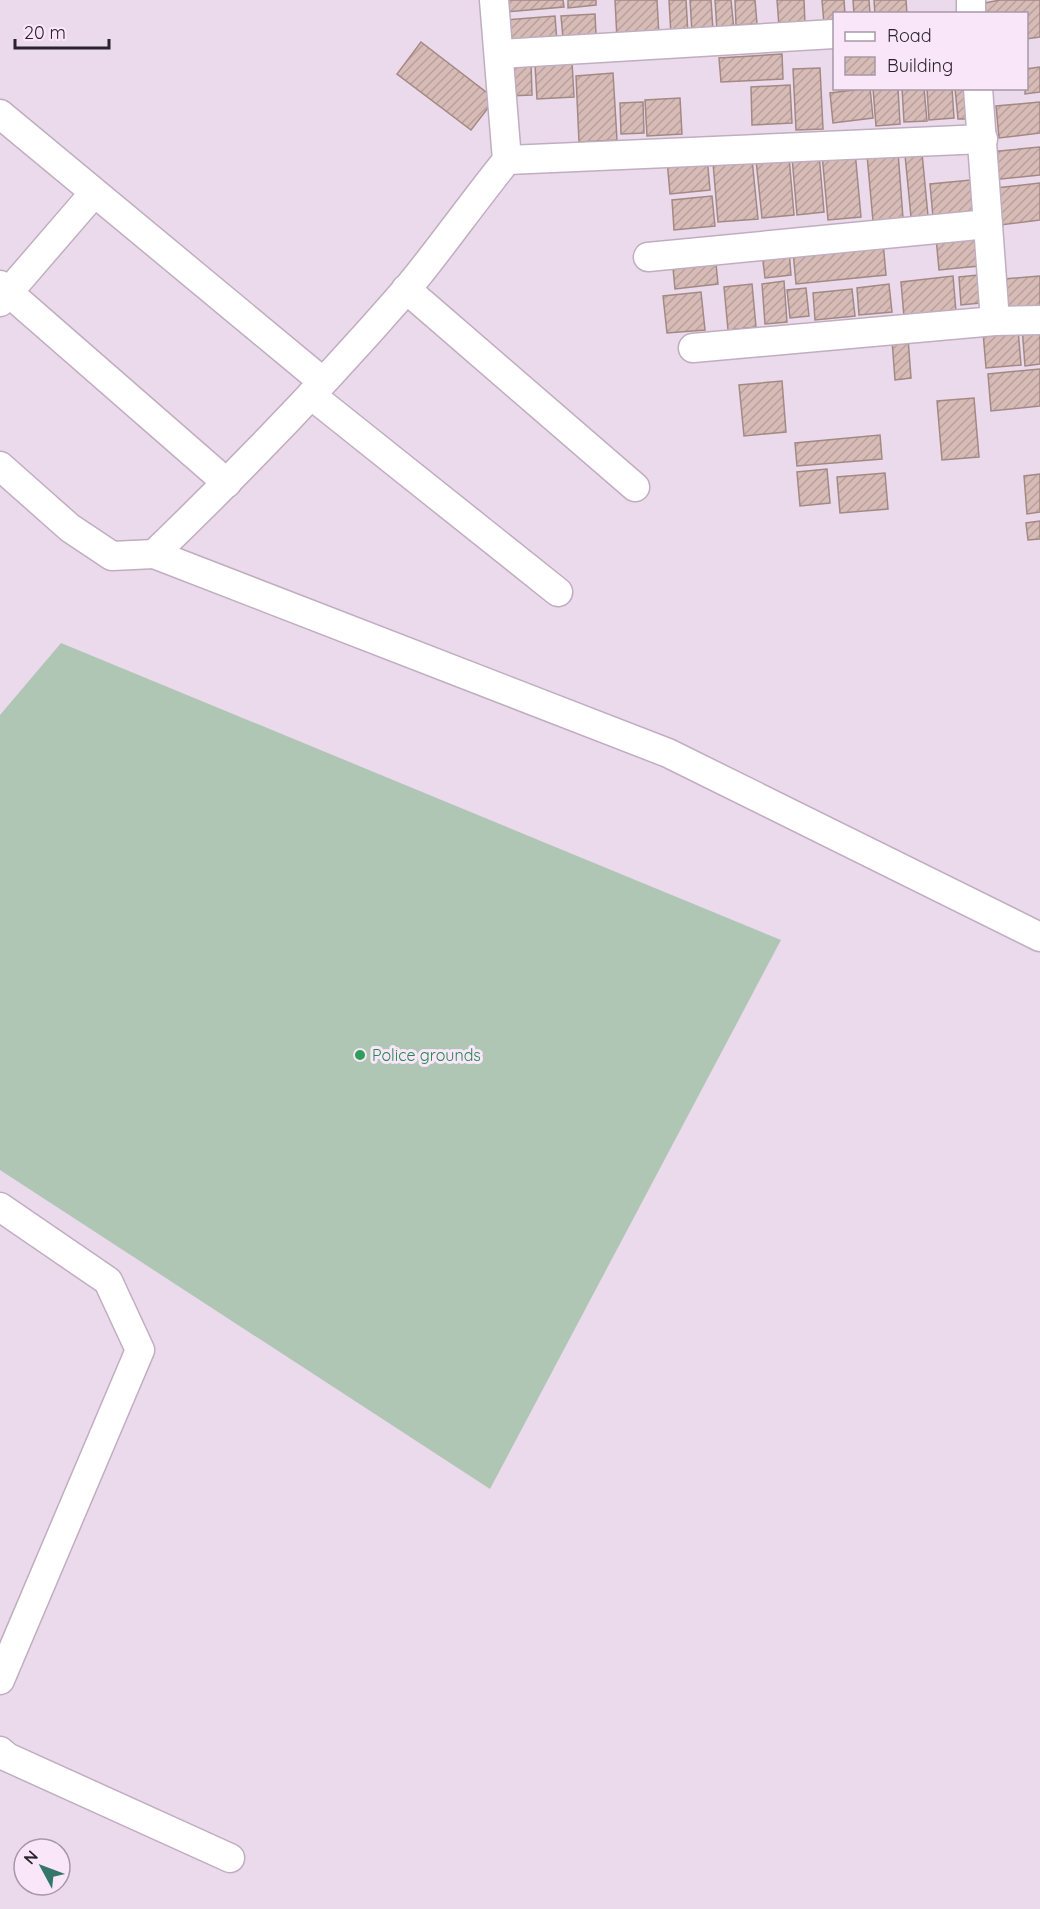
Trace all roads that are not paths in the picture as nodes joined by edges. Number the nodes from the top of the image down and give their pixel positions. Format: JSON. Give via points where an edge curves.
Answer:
{"nodes":[{"id":1,"x":494,"y":0,"type":"edge"},
{"id":2,"x":833,"y":34,"type":"edge"},
{"id":3,"x":500,"y":54,"type":"junction"},
{"id":4,"x":978,"y":90,"type":"edge"},
{"id":5,"x":0,"y":114,"type":"edge"},
{"id":6,"x":983,"y":139,"type":"junction"},
{"id":7,"x":507,"y":160,"type":"junction"},
{"id":8,"x":94,"y":193,"type":"junction"},
{"id":9,"x":988,"y":224,"type":"junction"},
{"id":10,"x":648,"y":257,"type":"dead end"},
{"id":11,"x":406,"y":289,"type":"junction"},
{"id":12,"x":3,"y":293,"type":"edge"},
{"id":13,"x":1040,"y":320,"type":"edge"},
{"id":14,"x":995,"y":321,"type":"junction"},
{"id":15,"x":693,"y":348,"type":"dead end"},
{"id":16,"x":317,"y":388,"type":"junction"},
{"id":17,"x":0,"y":466,"type":"edge"},
{"id":18,"x":227,"y":483,"type":"junction"},
{"id":19,"x":635,"y":486,"type":"dead end"},
{"id":20,"x":154,"y":554,"type":"junction"},
{"id":21,"x":558,"y":592,"type":"dead end"},
{"id":22,"x":1040,"y":937,"type":"edge"},
{"id":23,"x":0,"y":1207,"type":"edge"},
{"id":24,"x":6,"y":1648,"type":"edge"},
{"id":25,"x":0,"y":1680,"type":"edge"},
{"id":26,"x":0,"y":1751,"type":"edge"},
{"id":27,"x":230,"y":1858,"type":"dead end"}],
"edges":[{"from":1,"to":3,"type":"street"},
{"from":2,"to":3,"type":"street"},
{"from":3,"to":7,"type":"street"},
{"from":4,"to":6,"type":"street"},
{"from":5,"to":8,"type":"street"},
{"from":6,"to":7,"type":"street"},
{"from":6,"to":9,"type":"street"},
{"from":7,"to":11,"type":"street"},
{"from":8,"to":12,"type":"street"},
{"from":8,"to":16,"type":"street"},
{"from":9,"to":10,"type":"street"},
{"from":9,"to":14,"type":"street"},
{"from":11,"to":16,"type":"street"},
{"from":11,"to":19,"type":"street"},
{"from":12,"to":18,"type":"street"},
{"from":13,"to":14,"type":"street"},
{"from":14,"to":15,"type":"street"},
{"from":16,"to":18,"type":"street"},
{"from":16,"to":21,"type":"street"},
{"from":17,"to":20,"type":"street","via":[[70,528],[112,556]]},
{"from":18,"to":20,"type":"street"},
{"from":20,"to":22,"type":"street","via":[[668,753]]},
{"from":23,"to":24,"type":"street","via":[[108,1281],[140,1350]]},
{"from":24,"to":25,"type":"street"},
{"from":26,"to":27,"type":"street"}]}
